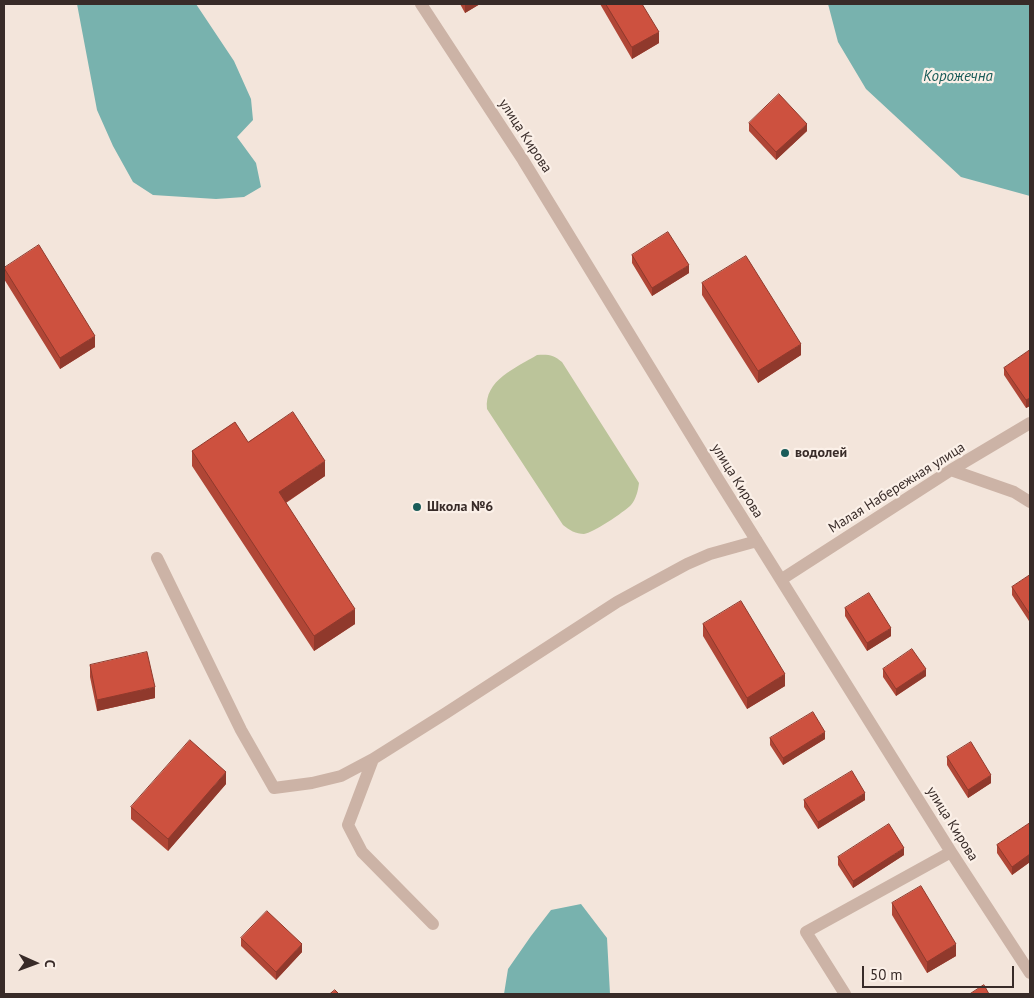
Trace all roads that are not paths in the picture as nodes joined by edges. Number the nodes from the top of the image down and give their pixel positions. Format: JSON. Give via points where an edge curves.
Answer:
{"nodes":[{"id":1,"x":421,"y":4,"type":"edge"},
{"id":2,"x":1030,"y":424,"type":"edge"},
{"id":3,"x":951,"y":470,"type":"junction"},
{"id":4,"x":1030,"y":502,"type":"edge"},
{"id":5,"x":757,"y":541,"type":"junction"},
{"id":6,"x":158,"y":558,"type":"dead end"},
{"id":7,"x":782,"y":579,"type":"junction"},
{"id":8,"x":373,"y":759,"type":"junction"},
{"id":9,"x":951,"y":852,"type":"junction"},
{"id":10,"x":433,"y":924,"type":"dead end"},
{"id":11,"x":1030,"y":973,"type":"edge"},
{"id":12,"x":845,"y":994,"type":"edge"}],
"edges":[{"from":1,"to":5,"type":"street","name":"улица Кирова","via":[[523,160]]},
{"from":2,"to":3,"type":"street","name":"Малая Набережная улица"},
{"from":3,"to":4,"type":"street","via":[[1014,492]]},
{"from":3,"to":7,"type":"street","name":"Малая Набережная улица"},
{"from":5,"to":7,"type":"street","name":"улица Кирова"},
{"from":5,"to":8,"type":"street","via":[[687,564],[618,602]]},
{"from":6,"to":8,"type":"street","via":[[241,730],[274,788],[341,776]]},
{"from":7,"to":9,"type":"street","name":"улица Кирова"},
{"from":8,"to":10,"type":"street","via":[[348,825],[362,852]]},
{"from":9,"to":11,"type":"street","name":"улица Кирова"},
{"from":9,"to":12,"type":"street","via":[[806,932]]}]}
